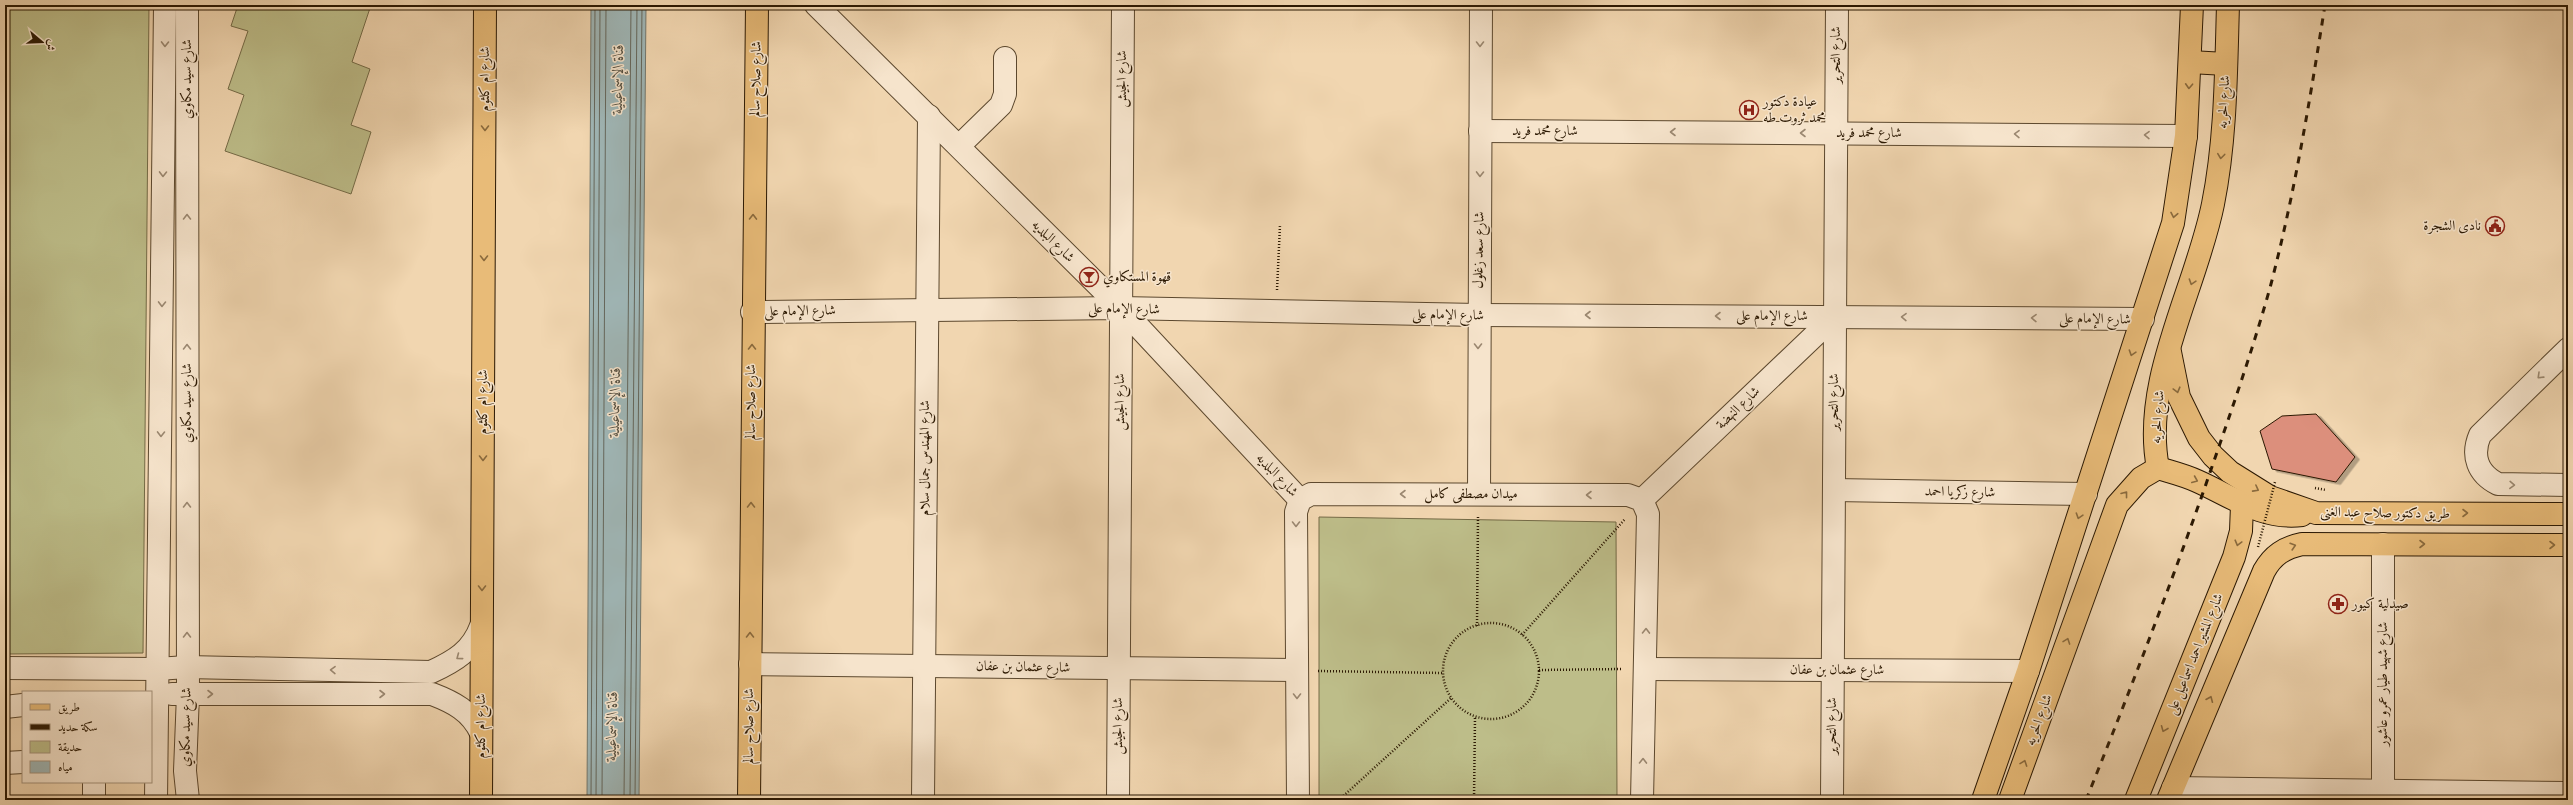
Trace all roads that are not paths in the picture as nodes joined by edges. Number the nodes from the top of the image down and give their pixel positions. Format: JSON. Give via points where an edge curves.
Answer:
{"nodes":[{"id":1,"x":165,"y":5,"type":"edge"},
{"id":2,"x":187,"y":5,"type":"edge"},
{"id":3,"x":485,"y":5,"type":"edge"},
{"id":4,"x":757,"y":5,"type":"edge"},
{"id":5,"x":816,"y":5,"type":"edge"},
{"id":6,"x":1123,"y":5,"type":"edge"},
{"id":7,"x":1480,"y":5,"type":"edge"},
{"id":8,"x":1837,"y":5,"type":"edge"},
{"id":9,"x":2192,"y":5,"type":"edge"},
{"id":10,"x":2228,"y":5,"type":"edge"},
{"id":11,"x":1005,"y":58,"type":"dead end"},
{"id":12,"x":2190,"y":62,"type":"junction"},
{"id":13,"x":2226,"y":64,"type":"junction"},
{"id":14,"x":929,"y":116,"type":"junction"},
{"id":15,"x":1480,"y":131,"type":"junction"},
{"id":16,"x":1836,"y":133,"type":"junction"},
{"id":17,"x":2186,"y":136,"type":"junction"},
{"id":18,"x":959,"y":146,"type":"junction"},
{"id":19,"x":1121,"y":308,"type":"junction"},
{"id":20,"x":926,"y":309,"type":"junction"},
{"id":21,"x":752,"y":312,"type":"junction"},
{"id":22,"x":1478,"y":315,"type":"junction"},
{"id":23,"x":1835,"y":316,"type":"junction"},
{"id":24,"x":2143,"y":319,"type":"junction"},
{"id":25,"x":2568,"y":349,"type":"edge"},
{"id":26,"x":2170,"y":352,"type":"junction"},
{"id":27,"x":2158,"y":468,"type":"junction"},
{"id":28,"x":2568,"y":486,"type":"edge"},
{"id":29,"x":1834,"y":490,"type":"junction"},
{"id":30,"x":1479,"y":494,"type":"junction"},
{"id":31,"x":2086,"y":494,"type":"junction"},
{"id":32,"x":1300,"y":500,"type":"junction"},
{"id":33,"x":1642,"y":500,"type":"junction"},
{"id":34,"x":2242,"y":504,"type":"junction"},
{"id":35,"x":2316,"y":513,"type":"junction"},
{"id":36,"x":2568,"y":514,"type":"edge"},
{"id":37,"x":2383,"y":544,"type":"junction"},
{"id":38,"x":2568,"y":545,"type":"edge"},
{"id":39,"x":482,"y":626,"type":"junction"},
{"id":40,"x":750,"y":664,"type":"junction"},
{"id":41,"x":924,"y":666,"type":"junction"},
{"id":42,"x":187,"y":667,"type":"junction"},
{"id":43,"x":5,"y":668,"type":"edge"},
{"id":44,"x":1118,"y":668,"type":"junction"},
{"id":45,"x":157,"y":669,"type":"junction"},
{"id":46,"x":1645,"y":669,"type":"junction"},
{"id":47,"x":1297,"y":670,"type":"junction"},
{"id":48,"x":1832,"y":670,"type":"junction"},
{"id":49,"x":2028,"y":671,"type":"junction"},
{"id":50,"x":188,"y":694,"type":"junction"},
{"id":51,"x":154,"y":695,"type":"edge"},
{"id":52,"x":22,"y":706,"type":"edge"},
{"id":53,"x":5,"y":707,"type":"edge"},
{"id":54,"x":481,"y":733,"type":"junction"},
{"id":55,"x":22,"y":762,"type":"edge"},
{"id":56,"x":5,"y":763,"type":"edge"},
{"id":57,"x":94,"y":783,"type":"edge"},
{"id":58,"x":2568,"y":793,"type":"edge"},
{"id":59,"x":2171,"y":794,"type":"edge"},
{"id":60,"x":2384,"y":796,"type":"edge"},
{"id":61,"x":94,"y":800,"type":"edge"},
{"id":62,"x":156,"y":800,"type":"edge"},
{"id":63,"x":188,"y":800,"type":"edge"},
{"id":64,"x":481,"y":800,"type":"edge"},
{"id":65,"x":749,"y":800,"type":"edge"},
{"id":66,"x":922,"y":800,"type":"edge"},
{"id":67,"x":1118,"y":800,"type":"edge"},
{"id":68,"x":1298,"y":800,"type":"edge"},
{"id":69,"x":1642,"y":800,"type":"edge"},
{"id":70,"x":1832,"y":800,"type":"edge"},
{"id":71,"x":1983,"y":800,"type":"edge"},
{"id":72,"x":2010,"y":800,"type":"edge"},
{"id":73,"x":2136,"y":800,"type":"edge"}],
"edges":[{"from":1,"to":45,"type":"street","name":"شارع سيد مكاوي","one_way":true},
{"from":42,"to":2,"type":"street","name":"شارع سيد مكاوي","one_way":true},
{"from":3,"to":39,"type":"main road","name":"شارع ام كلثوم","one_way":true},
{"from":21,"to":4,"type":"main road","name":"شارع صلاح سالم","one_way":true},
{"from":5,"to":14,"type":"street","name":"شارع البلديه"},
{"from":6,"to":19,"type":"street","name":"شارع الجيش"},
{"from":7,"to":15,"type":"street","name":"شارع سعد زغلول","one_way":true},
{"from":8,"to":16,"type":"street","name":"شارع التحرير"},
{"from":9,"to":12,"type":"main road","name":"شارع الحريه"},
{"from":10,"to":13,"type":"main road","name":"شارع الحريه"},
{"from":11,"to":18,"type":"street","via":[[1005,94],[1001,105]]},
{"from":12,"to":13,"type":"main road"},
{"from":12,"to":17,"type":"main road","name":"شارع الحريه","one_way":true},
{"from":13,"to":26,"type":"main road","name":"شارع الحريه","one_way":true,"via":[[2222,155],[2213,204],[2201,253]]},
{"from":14,"to":18,"type":"street","name":"شارع البلديه"},
{"from":14,"to":20,"type":"street","name":"شارع المهندس جمال سلام"},
{"from":16,"to":15,"type":"street","name":"شارع محمد فريد","one_way":true},
{"from":15,"to":22,"type":"street","name":"شارع سعد زغلول","one_way":true},
{"from":17,"to":16,"type":"street","name":"شارع محمد فريد","one_way":true},
{"from":16,"to":23,"type":"street","name":"شارع التحرير"},
{"from":17,"to":24,"type":"main road","name":"شارع الحريه","one_way":true,"via":[[2173,222]]},
{"from":18,"to":19,"type":"street","name":"شارع البلديه"},
{"from":19,"to":20,"type":"street","name":"شارع الإمام على"},
{"from":19,"to":22,"type":"street","name":"شارع الإمام على"},
{"from":19,"to":32,"type":"street","name":"شارع البلديه"},
{"from":19,"to":44,"type":"street","name":"شارع الجيش"},
{"from":20,"to":21,"type":"street","name":"شارع الإمام على"},
{"from":20,"to":41,"type":"street","name":"شارع المهندس جمال سلام"},
{"from":40,"to":21,"type":"main road","name":"شارع صلاح سالم","one_way":true},
{"from":23,"to":22,"type":"street","name":"شارع الإمام على","one_way":true},
{"from":22,"to":30,"type":"street","name":"شارع سعد زغلول","one_way":true},
{"from":24,"to":23,"type":"street","name":"شارع الإمام على","one_way":true},
{"from":23,"to":29,"type":"street","name":"شارع التحرير"},
{"from":23,"to":33,"type":"street","name":"شارع النهضة"},
{"from":24,"to":31,"type":"main road","name":"شارع الحريه","one_way":true},
{"from":25,"to":28,"type":"street","one_way":true,"via":[[2480,435],[2475,451],[2479,468],[2490,480],[2498,484]]},
{"from":26,"to":27,"type":"main road","name":"شارع الحريه","via":[[2157,399],[2154,448]]},
{"from":26,"to":35,"type":"main road","name":"طريق دكتور صلاح عبد الغنى","one_way":true,"via":[[2179,397],[2187,418],[2213,456],[2250,486]]},
{"from":27,"to":34,"type":"main road","one_way":true,"via":[[2195,480]]},
{"from":72,"to":27,"type":"main road","name":"شارع الحريه","one_way":true,"via":[[2117,505],[2142,478]]},
{"from":29,"to":31,"type":"street","name":"شارع زكريا احمد"},
{"from":29,"to":48,"type":"street","name":"شارع التحرير"},
{"from":30,"to":32,"type":"street","name":"ميدان مصطفى كامل","one_way":true,"via":[[1311,494]]},
{"from":33,"to":30,"type":"street","name":"ميدان مصطفى كامل","one_way":true,"via":[[1628,495]]},
{"from":31,"to":49,"type":"main road","name":"شارع الحريه","one_way":true},
{"from":32,"to":47,"type":"street","one_way":true,"via":[[1296,512]]},
{"from":46,"to":33,"type":"street","one_way":true,"via":[[1648,514]]},
{"from":34,"to":35,"type":"main road","via":[[2284,515]]},
{"from":34,"to":73,"type":"main road","name":"شارع المشير احمد اسماعيل على","one_way":true,"via":[[2241,531],[2234,557]]},
{"from":35,"to":36,"type":"main road","name":"طريق دكتور صلاح عبد الغنى","one_way":true},
{"from":37,"to":38,"type":"main road","one_way":true},
{"from":59,"to":37,"type":"main road","one_way":true,"via":[[2264,571],[2276,555],[2292,546],[2302,544]]},
{"from":37,"to":60,"type":"street","name":"شارع شهيد طيار عمرو عاشور"},
{"from":39,"to":42,"type":"street","one_way":true,"via":[[476,641],[463,654],[431,672]]},
{"from":39,"to":54,"type":"main road","name":"شارع ام كلثوم"},
{"from":40,"to":41,"type":"street","name":"شارع عثمان بن عفان"},
{"from":40,"to":65,"type":"main road","name":"شارع صلاح سالم"},
{"from":41,"to":44,"type":"street","name":"شارع عثمان بن عفان"},
{"from":41,"to":66,"type":"street","name":"شارع المهندس جمال سلام"},
{"from":42,"to":45,"type":"street"},
{"from":42,"to":50,"type":"street","name":"شارع سيد مكاوي"},
{"from":43,"to":45,"type":"street"},
{"from":44,"to":47,"type":"street","name":"شارع عثمان بن عفان"},
{"from":44,"to":67,"type":"street","name":"شارع الجيش"},
{"from":45,"to":51,"type":"street","name":"شارع سيد مكاوي"},
{"from":46,"to":48,"type":"street","name":"شارع عثمان بن عفان"},
{"from":69,"to":46,"type":"street","one_way":true},
{"from":47,"to":68,"type":"street","one_way":true},
{"from":48,"to":49,"type":"street","name":"شارع عثمان بن عفان"},
{"from":48,"to":70,"type":"street","name":"شارع التحرير"},
{"from":49,"to":71,"type":"main road","name":"شارع الحريه"},
{"from":50,"to":51,"type":"street"},
{"from":50,"to":54,"type":"street","one_way":true,"via":[[432,694],[463,708],[475,720]]},
{"from":50,"to":63,"type":"street","name":"شارع سيد مكاوي","via":[[185,771]]},
{"from":51,"to":62,"type":"street","name":"شارع سيد مكاوي"},
{"from":52,"to":53,"type":"street"},
{"from":54,"to":64,"type":"main road","name":"شارع ام كلثوم"},
{"from":55,"to":56,"type":"street"},
{"from":57,"to":61,"type":"street"},
{"from":58,"to":60,"type":"street"},
{"from":59,"to":60,"type":"street"}]}
